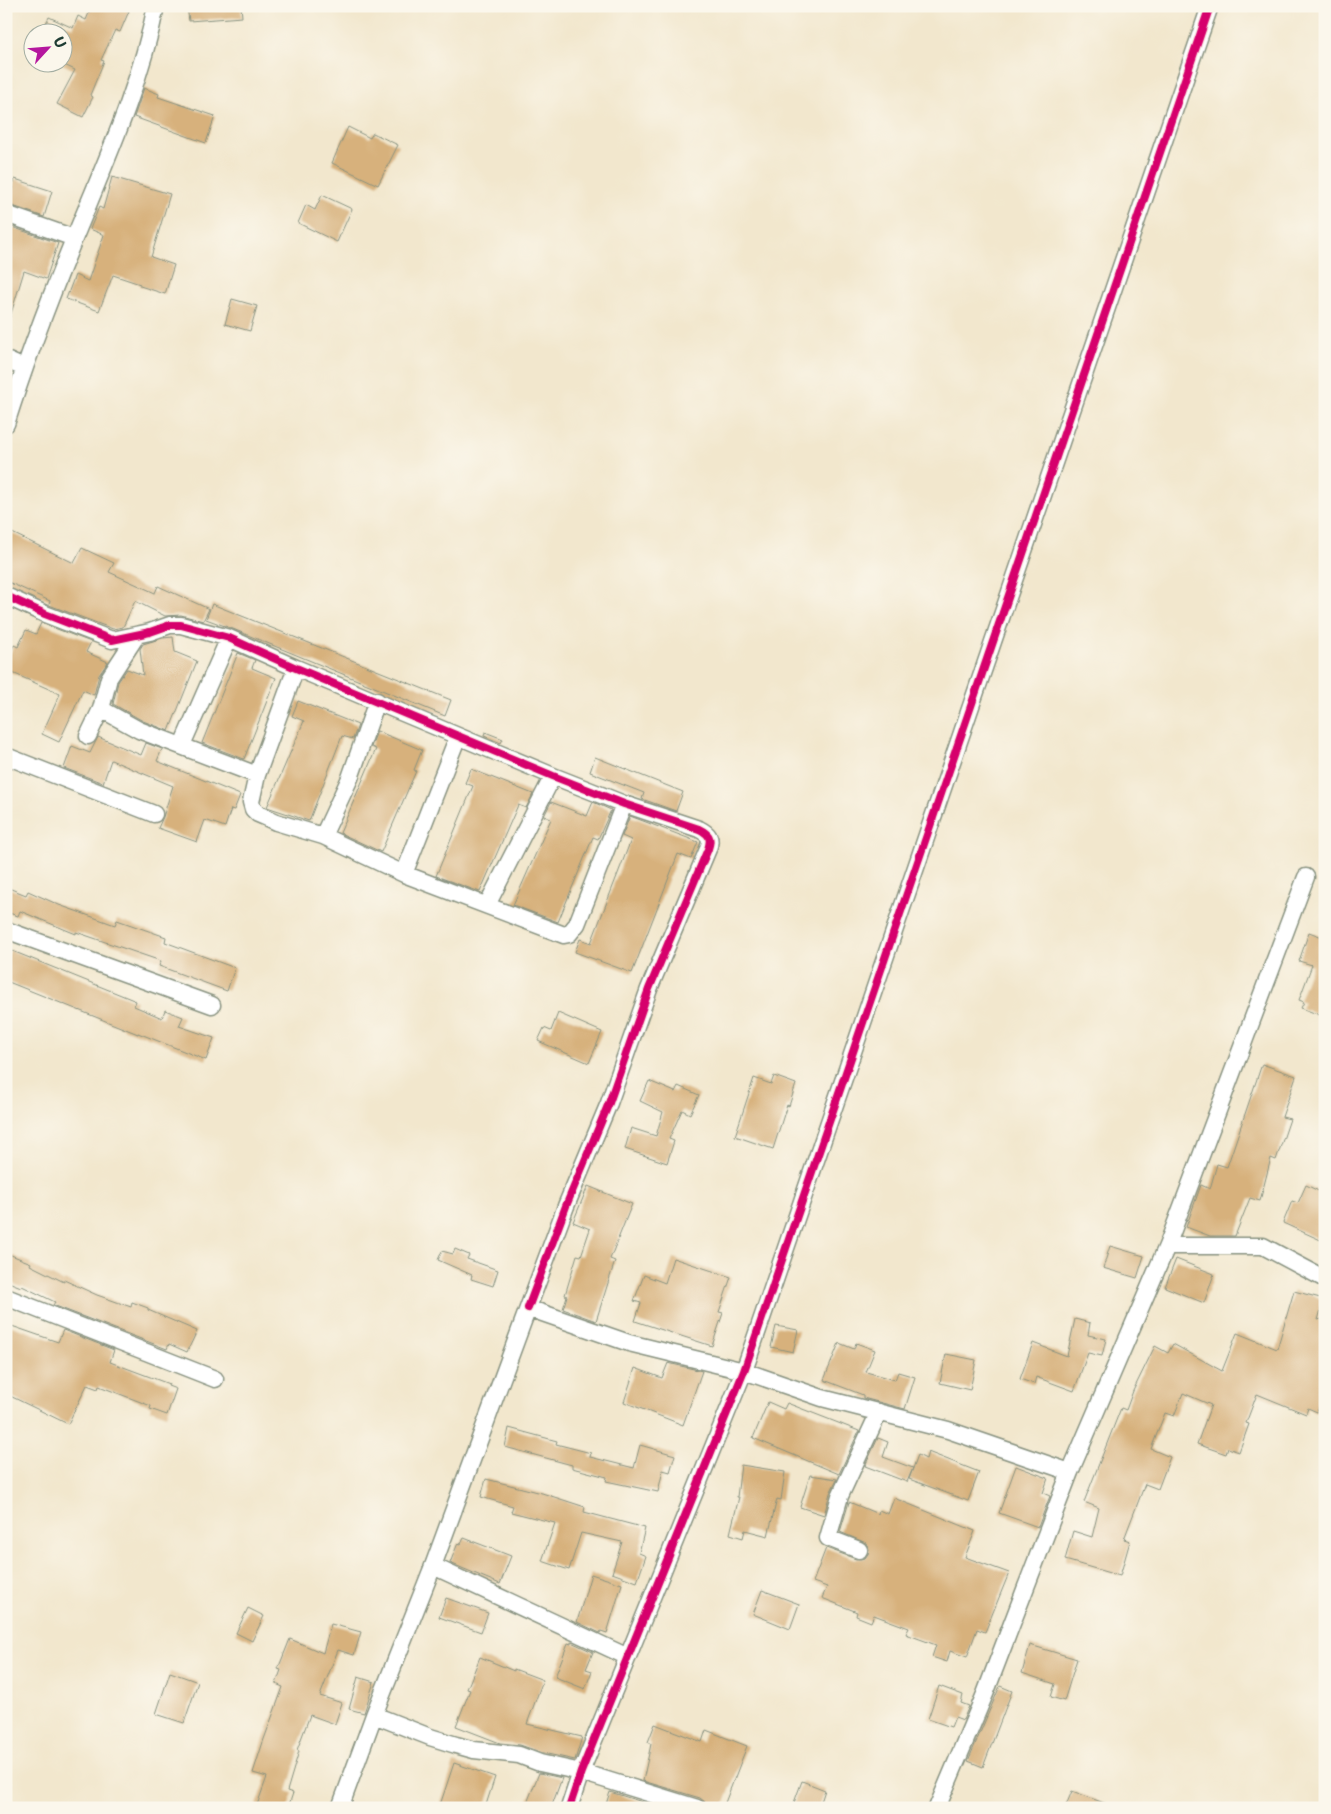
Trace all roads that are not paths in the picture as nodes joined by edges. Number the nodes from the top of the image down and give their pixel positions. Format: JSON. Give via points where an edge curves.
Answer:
{"nodes":[{"id":1,"x":156,"y":6,"type":"edge"},
{"id":2,"x":1210,"y":6,"type":"edge"},
{"id":3,"x":6,"y":214,"type":"edge"},
{"id":4,"x":74,"y":238,"type":"junction"},
{"id":5,"x":6,"y":360,"type":"edge"},
{"id":6,"x":24,"y":368,"type":"junction"},
{"id":7,"x":6,"y":424,"type":"edge"},
{"id":8,"x":6,"y":596,"type":"edge"},
{"id":9,"x":137,"y":634,"type":"junction"},
{"id":10,"x":229,"y":638,"type":"junction"},
{"id":11,"x":296,"y":668,"type":"junction"},
{"id":12,"x":377,"y":701,"type":"junction"},
{"id":13,"x":101,"y":709,"type":"junction"},
{"id":14,"x":88,"y":736,"type":"dead end"},
{"id":15,"x":458,"y":736,"type":"junction"},
{"id":16,"x":182,"y":746,"type":"junction"},
{"id":17,"x":6,"y":756,"type":"edge"},
{"id":18,"x":257,"y":775,"type":"junction"},
{"id":19,"x":553,"y":776,"type":"junction"},
{"id":20,"x":624,"y":804,"type":"junction"},
{"id":21,"x":154,"y":814,"type":"dead end"},
{"id":22,"x":323,"y":836,"type":"junction"},
{"id":23,"x":404,"y":874,"type":"junction"},
{"id":24,"x":1306,"y":877,"type":"dead end"},
{"id":25,"x":486,"y":905,"type":"junction"},
{"id":26,"x":6,"y":930,"type":"edge"},
{"id":27,"x":212,"y":1005,"type":"dead end"},
{"id":28,"x":1167,"y":1246,"type":"junction"},
{"id":29,"x":1325,"y":1279,"type":"edge"},
{"id":30,"x":6,"y":1297,"type":"edge"},
{"id":31,"x":528,"y":1308,"type":"junction"},
{"id":32,"x":744,"y":1371,"type":"junction"},
{"id":33,"x":215,"y":1379,"type":"dead end"},
{"id":34,"x":879,"y":1412,"type":"junction"},
{"id":35,"x":1070,"y":1472,"type":"junction"},
{"id":36,"x":859,"y":1550,"type":"dead end"},
{"id":37,"x":433,"y":1566,"type":"junction"},
{"id":38,"x":628,"y":1657,"type":"junction"},
{"id":39,"x":374,"y":1716,"type":"junction"},
{"id":40,"x":581,"y":1772,"type":"junction"},
{"id":41,"x":340,"y":1808,"type":"edge"},
{"id":42,"x":569,"y":1808,"type":"edge"},
{"id":43,"x":697,"y":1808,"type":"edge"},
{"id":44,"x":937,"y":1808,"type":"edge"}],
"edges":[{"from":1,"to":4,"type":"street","via":[[133,88]]},
{"from":2,"to":32,"type":"street"},
{"from":3,"to":4,"type":"street"},
{"from":4,"to":6,"type":"street"},
{"from":5,"to":6,"type":"street"},
{"from":6,"to":7,"type":"street"},
{"from":8,"to":9,"type":"street","via":[[112,640]]},
{"from":9,"to":10,"type":"street","via":[[181,625]]},
{"from":9,"to":13,"type":"street","via":[[109,678]]},
{"from":10,"to":11,"type":"street"},
{"from":10,"to":16,"type":"street"},
{"from":11,"to":12,"type":"street"},
{"from":11,"to":18,"type":"street"},
{"from":12,"to":15,"type":"street"},
{"from":12,"to":22,"type":"street","via":[[350,778]]},
{"from":13,"to":14,"type":"street"},
{"from":13,"to":16,"type":"street","via":[[139,730]]},
{"from":15,"to":19,"type":"street"},
{"from":15,"to":23,"type":"street"},
{"from":16,"to":18,"type":"street"},
{"from":17,"to":21,"type":"street"},
{"from":18,"to":22,"type":"street","via":[[251,802],[258,814]]},
{"from":19,"to":20,"type":"street"},
{"from":19,"to":25,"type":"street"},
{"from":20,"to":25,"type":"street","via":[[577,924],[569,934],[555,933]]},
{"from":20,"to":31,"type":"street","via":[[699,829],[708,835],[710,844],[649,989],[609,1102]]},
{"from":22,"to":23,"type":"street"},
{"from":23,"to":25,"type":"street"},
{"from":24,"to":28,"type":"street"},
{"from":26,"to":27,"type":"street"},
{"from":28,"to":29,"type":"street","via":[[1263,1246]]},
{"from":28,"to":35,"type":"street"},
{"from":30,"to":33,"type":"street"},
{"from":31,"to":32,"type":"street","via":[[629,1343]]},
{"from":31,"to":37,"type":"street"},
{"from":32,"to":34,"type":"street","via":[[822,1398]]},
{"from":32,"to":38,"type":"street"},
{"from":34,"to":35,"type":"street","via":[[948,1430]]},
{"from":34,"to":36,"type":"street","via":[[840,1496],[828,1538]]},
{"from":35,"to":44,"type":"street"},
{"from":37,"to":38,"type":"street"},
{"from":37,"to":39,"type":"street"},
{"from":38,"to":40,"type":"street"},
{"from":39,"to":40,"type":"street","via":[[474,1750],[519,1755]]},
{"from":39,"to":41,"type":"street"},
{"from":40,"to":42,"type":"street"},
{"from":40,"to":43,"type":"street"}]}
